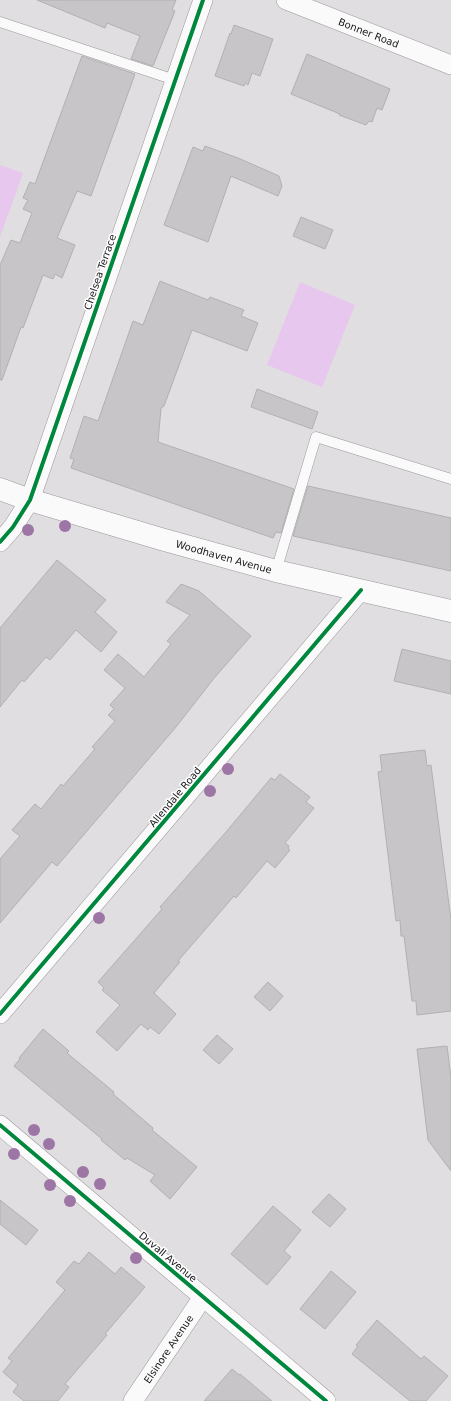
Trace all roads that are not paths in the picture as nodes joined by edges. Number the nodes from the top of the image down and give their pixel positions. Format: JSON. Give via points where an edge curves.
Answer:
{"nodes":[{"id":1,"x":203,"y":0,"type":"edge"},
{"id":2,"x":286,"y":0,"type":"edge"},
{"id":3,"x":0,"y":22,"type":"edge"},
{"id":4,"x":450,"y":65,"type":"edge"},
{"id":5,"x":175,"y":80,"type":"junction"},
{"id":6,"x":451,"y":479,"type":"edge"},
{"id":7,"x":0,"y":489,"type":"edge"},
{"id":8,"x":30,"y":500,"type":"junction"},
{"id":9,"x":0,"y":542,"type":"edge"},
{"id":10,"x":276,"y":571,"type":"junction"},
{"id":11,"x":362,"y":590,"type":"junction"},
{"id":12,"x":451,"y":611,"type":"edge"},
{"id":13,"x":0,"y":1014,"type":"edge"},
{"id":14,"x":0,"y":1125,"type":"edge"},
{"id":15,"x":203,"y":1297,"type":"junction"},
{"id":16,"x":133,"y":1401,"type":"edge"},
{"id":17,"x":326,"y":1401,"type":"edge"}],
"edges":[{"from":1,"to":5,"type":"street","name":"Chelsea Terrace"},
{"from":2,"to":4,"type":"street","name":"Bonner Road"},
{"from":3,"to":5,"type":"lane"},
{"from":5,"to":8,"type":"street","name":"Chelsea Terrace"},
{"from":6,"to":10,"type":"lane","via":[[316,437]]},
{"from":7,"to":8,"type":"street","name":"Woodhaven Avenue"},
{"from":8,"to":9,"type":"street","name":"Chelsea Terrace"},
{"from":8,"to":10,"type":"street","name":"Woodhaven Avenue"},
{"from":10,"to":11,"type":"street","name":"Woodhaven Avenue"},
{"from":11,"to":12,"type":"street","name":"Woodhaven Avenue"},
{"from":11,"to":13,"type":"street","name":"Allendale Road"},
{"from":14,"to":15,"type":"street","name":"Duvall Avenue"},
{"from":15,"to":16,"type":"street","name":"Elsinore Avenue"},
{"from":15,"to":17,"type":"street","name":"Duvall Avenue"}]}
